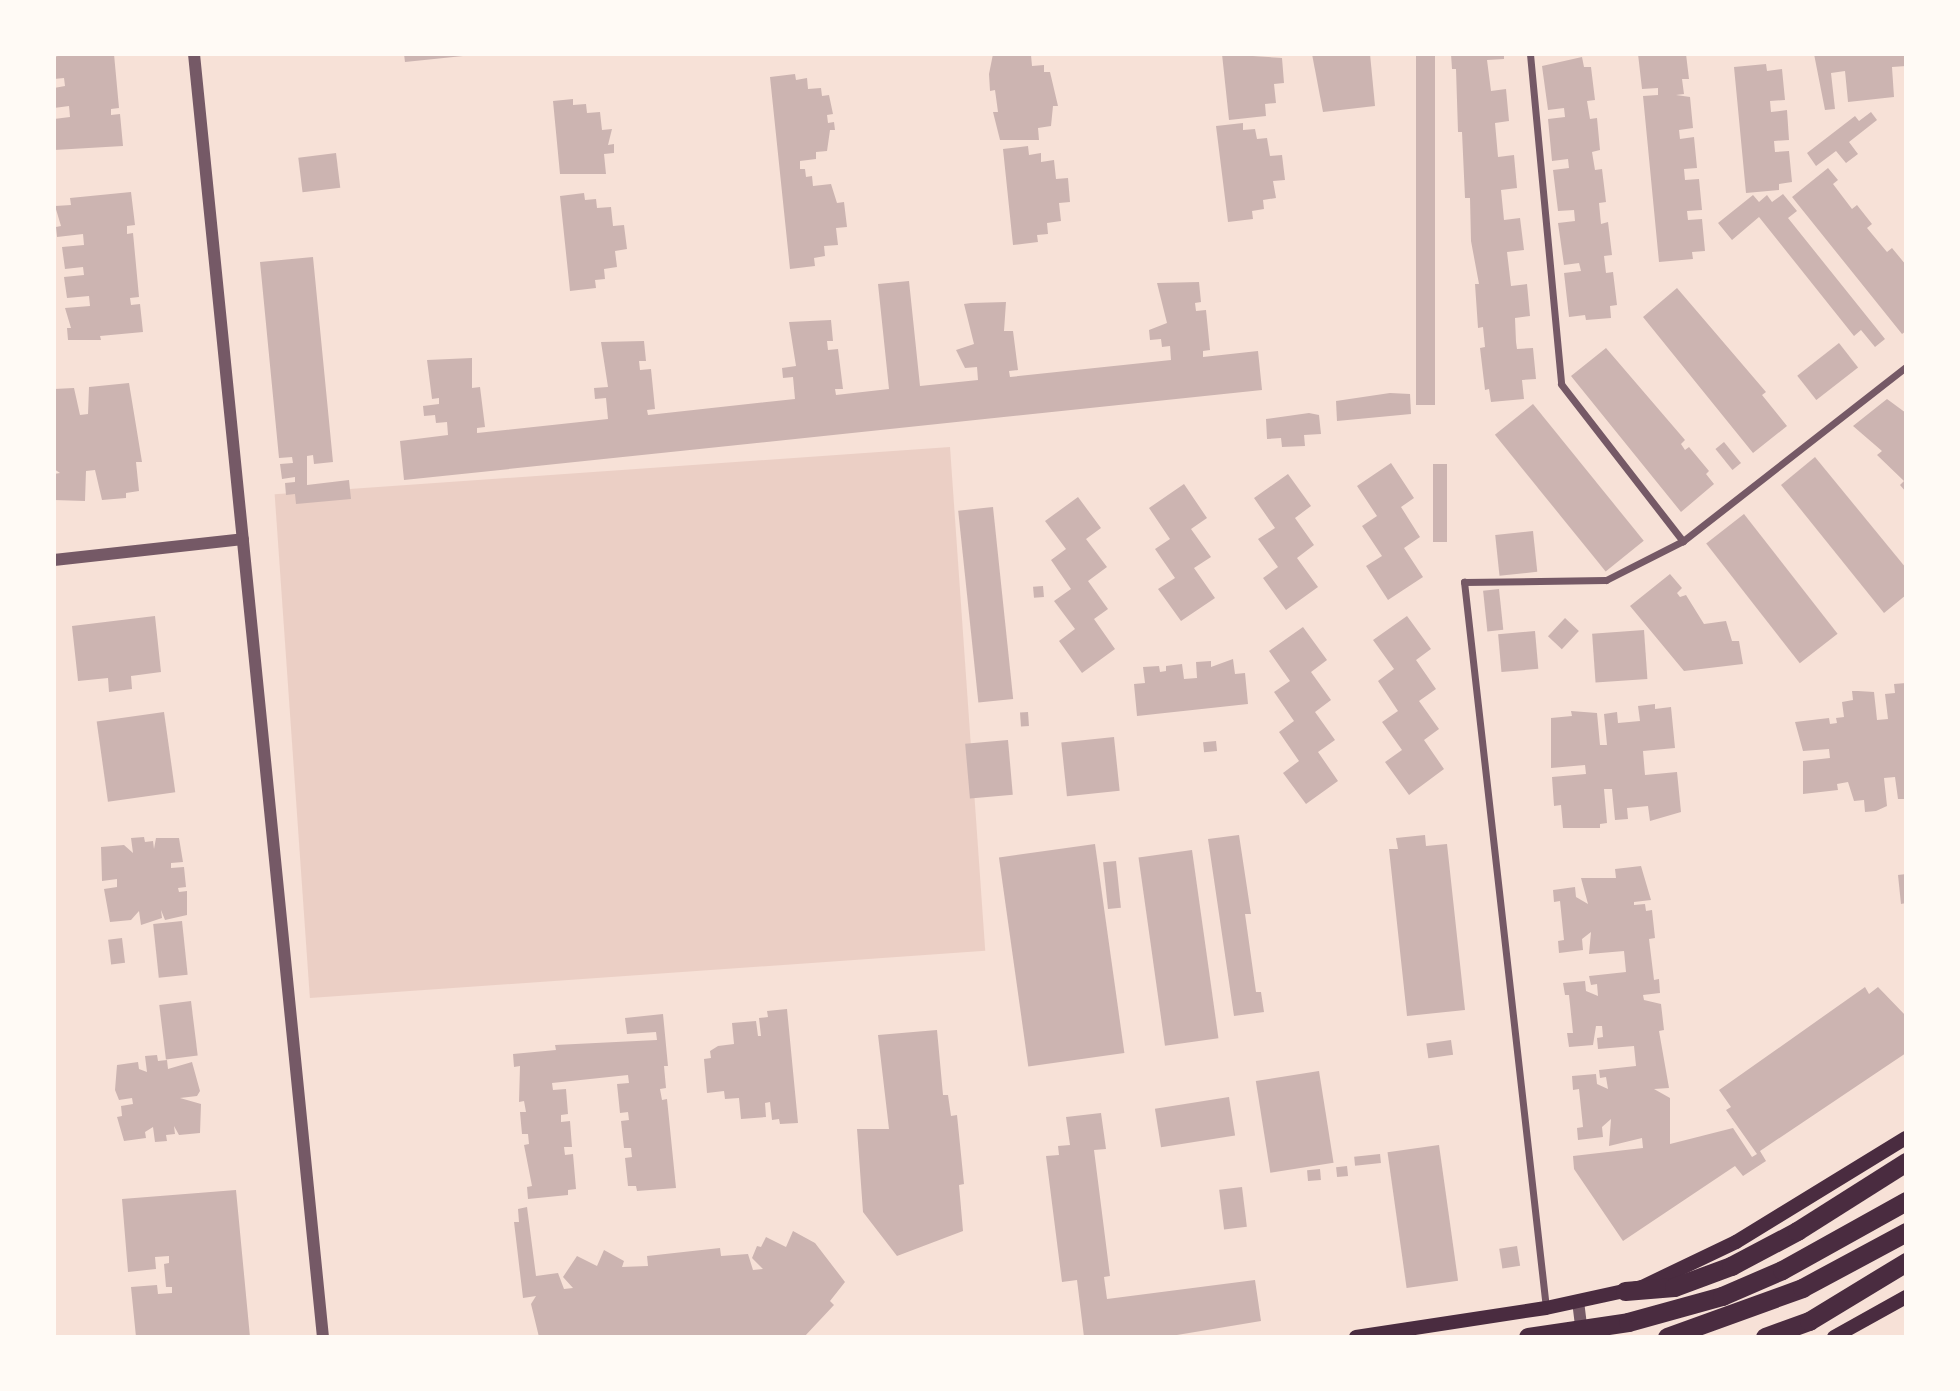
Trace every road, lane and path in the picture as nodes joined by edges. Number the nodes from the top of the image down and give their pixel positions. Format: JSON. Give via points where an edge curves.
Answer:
{"nodes":[{"id":1,"x":194,"y":54,"type":"edge"},
{"id":2,"x":1530,"y":54,"type":"edge"},
{"id":3,"x":1906,"y":367,"type":"edge"},
{"id":4,"x":243,"y":538,"type":"junction"},
{"id":5,"x":1683,"y":541,"type":"junction"},
{"id":6,"x":54,"y":560,"type":"edge"},
{"id":7,"x":1906,"y":1138,"type":"edge"},
{"id":8,"x":1906,"y":1163,"type":"edge"},
{"id":9,"x":1906,"y":1201,"type":"edge"},
{"id":10,"x":1906,"y":1232,"type":"edge"},
{"id":11,"x":1906,"y":1262,"type":"edge"},
{"id":12,"x":1625,"y":1291,"type":"junction"},
{"id":13,"x":1906,"y":1297,"type":"edge"},
{"id":14,"x":1578,"y":1301,"type":"junction"},
{"id":15,"x":1546,"y":1308,"type":"junction"},
{"id":16,"x":323,"y":1337,"type":"edge"},
{"id":17,"x":1356,"y":1337,"type":"edge"},
{"id":18,"x":1528,"y":1337,"type":"edge"},
{"id":19,"x":1549,"y":1337,"type":"edge"},
{"id":20,"x":1581,"y":1337,"type":"edge"},
{"id":21,"x":1667,"y":1337,"type":"edge"},
{"id":22,"x":1765,"y":1337,"type":"edge"},
{"id":23,"x":1834,"y":1337,"type":"edge"}],
"edges":[{"from":1,"to":4,"type":"street"},
{"from":2,"to":5,"type":"street","via":[[1560,384]]},
{"from":3,"to":5,"type":"street"},
{"from":4,"to":6,"type":"street"},
{"from":4,"to":16,"type":"street"},
{"from":5,"to":15,"type":"street","via":[[1606,580],[1464,582]]},
{"from":7,"to":12,"type":"main road","via":[[1736,1242]]},
{"from":8,"to":12,"type":"highway","via":[[1731,1266],[1674,1287]]},
{"from":9,"to":18,"type":"highway","via":[[1782,1270],[1722,1297],[1628,1322]]},
{"from":10,"to":21,"type":"highway","via":[[1802,1288]]},
{"from":11,"to":22,"type":"highway","via":[[1809,1321]]},
{"from":12,"to":14,"type":"main road"},
{"from":13,"to":23,"type":"main road"},
{"from":14,"to":15,"type":"main road"},
{"from":14,"to":20,"type":"street"},
{"from":15,"to":17,"type":"main road"},
{"from":15,"to":19,"type":"street"}]}
